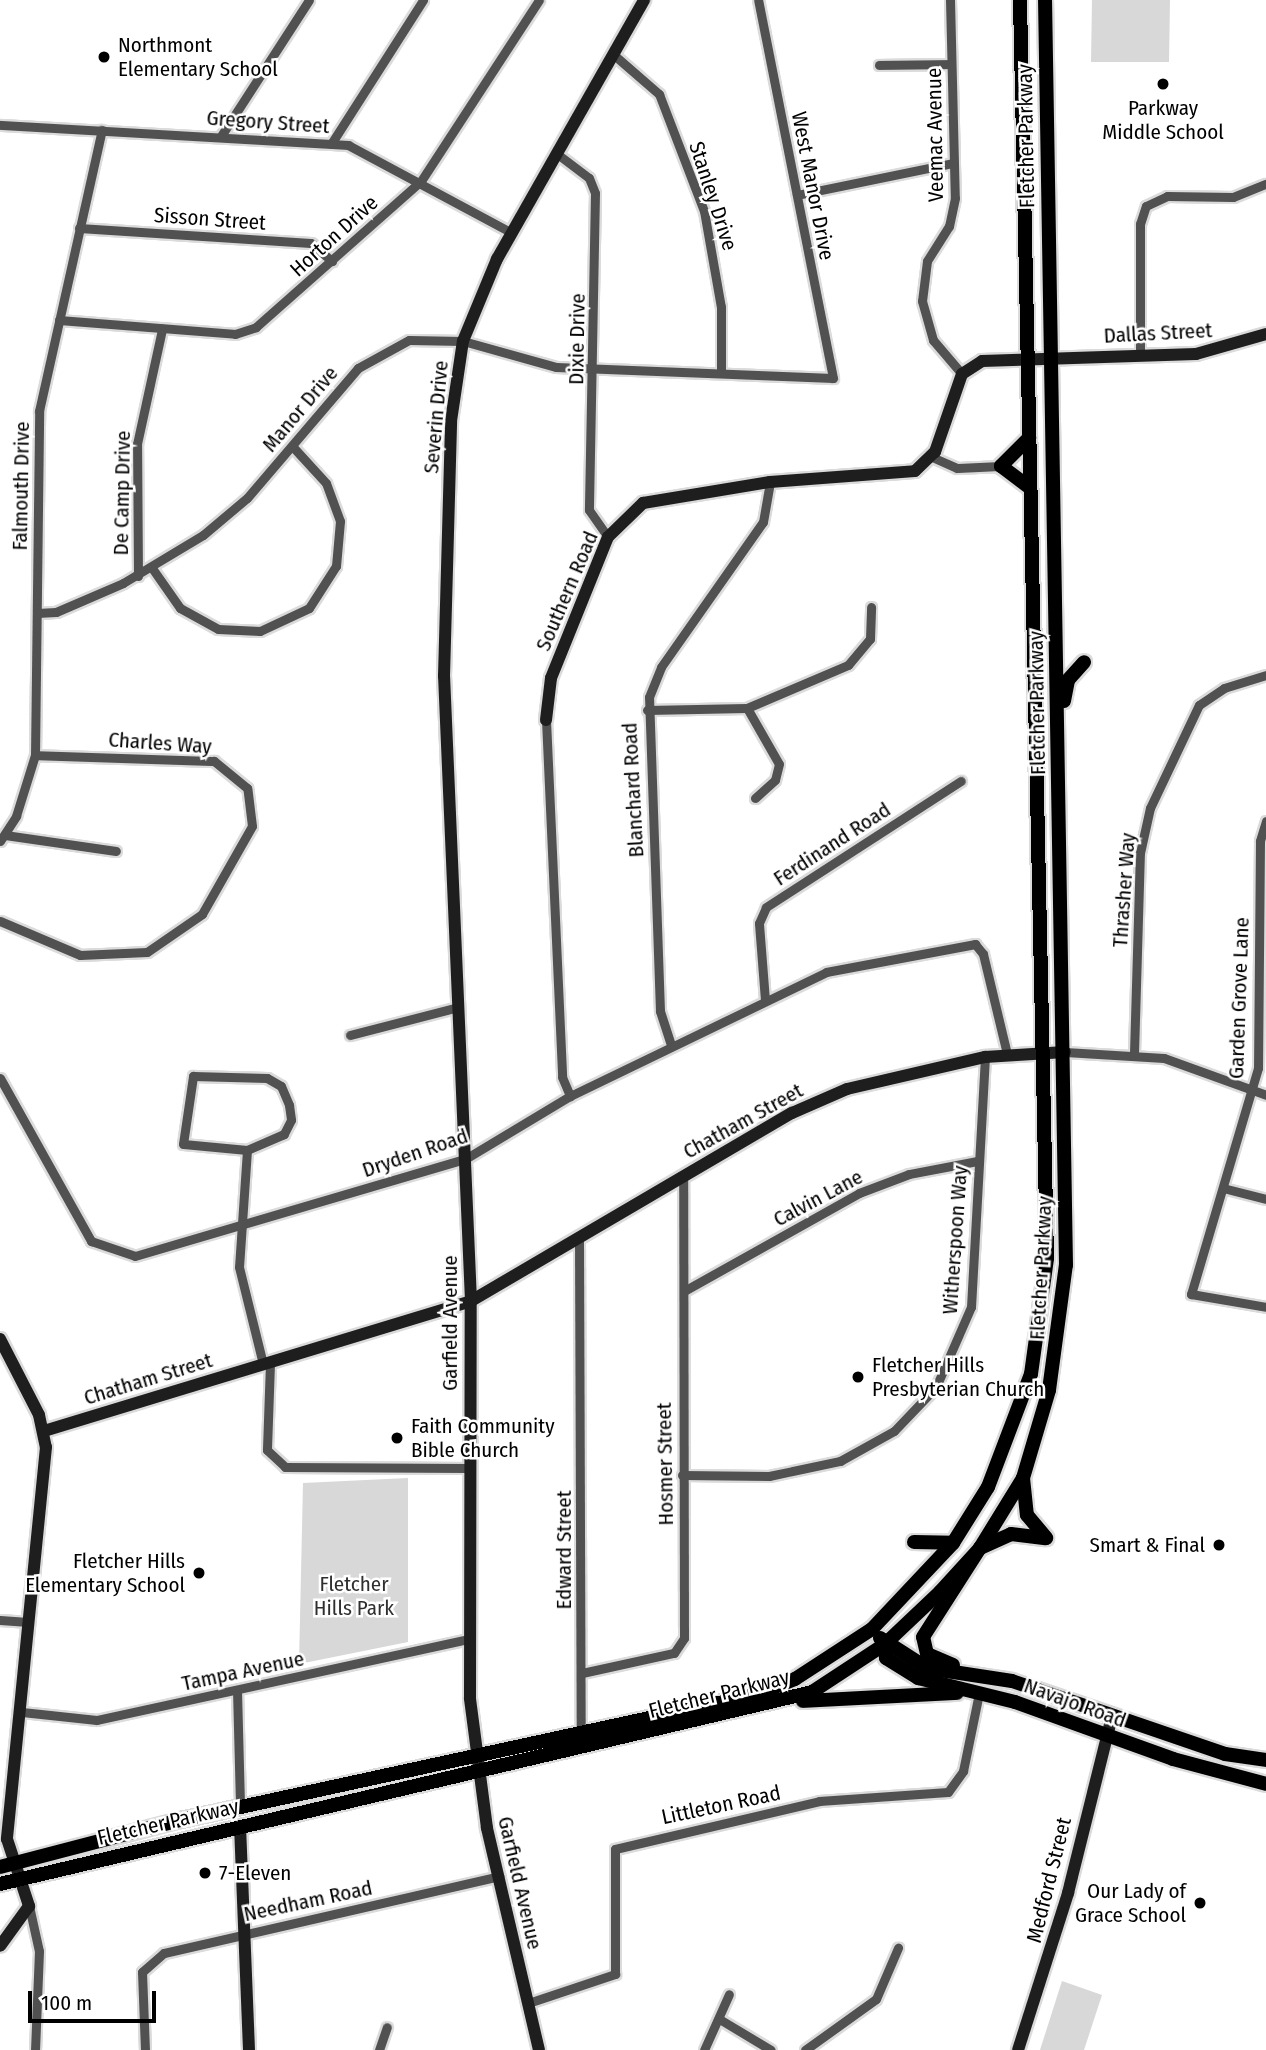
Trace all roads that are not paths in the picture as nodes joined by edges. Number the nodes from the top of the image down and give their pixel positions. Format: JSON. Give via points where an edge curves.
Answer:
{"nodes":[{"id":1,"x":309,"y":0,"type":"edge"},
{"id":2,"x":424,"y":0,"type":"edge"},
{"id":3,"x":539,"y":0,"type":"edge"},
{"id":4,"x":644,"y":0,"type":"edge"},
{"id":5,"x":758,"y":0,"type":"edge"},
{"id":6,"x":950,"y":0,"type":"edge"},
{"id":7,"x":1020,"y":0,"type":"edge"},
{"id":8,"x":1045,"y":0,"type":"edge"},
{"id":9,"x":614,"y":55,"type":"junction"},
{"id":10,"x":951,"y":64,"type":"junction"},
{"id":11,"x":879,"y":65,"type":"dead end"},
{"id":12,"x":0,"y":125,"type":"edge"},
{"id":13,"x":102,"y":130,"type":"junction"},
{"id":14,"x":221,"y":136,"type":"junction"},
{"id":15,"x":331,"y":144,"type":"junction"},
{"id":16,"x":556,"y":153,"type":"junction"},
{"id":17,"x":953,"y":163,"type":"junction"},
{"id":18,"x":421,"y":181,"type":"junction"},
{"id":19,"x":1266,"y":184,"type":"edge"},
{"id":20,"x":797,"y":195,"type":"junction"},
{"id":21,"x":79,"y":228,"type":"junction"},
{"id":22,"x":512,"y":233,"type":"junction"},
{"id":23,"x":332,"y":261,"type":"junction"},
{"id":24,"x":59,"y":320,"type":"junction"},
{"id":25,"x":162,"y":330,"type":"junction"},
{"id":26,"x":1266,"y":334,"type":"edge"},
{"id":27,"x":463,"y":341,"type":"junction"},
{"id":28,"x":1140,"y":355,"type":"junction"},
{"id":29,"x":1049,"y":357,"type":"junction"},
{"id":30,"x":1029,"y":358,"type":"junction"},
{"id":31,"x":594,"y":369,"type":"junction"},
{"id":32,"x":721,"y":372,"type":"junction"},
{"id":33,"x":962,"y":374,"type":"junction"},
{"id":34,"x":833,"y":378,"type":"joint"},
{"id":35,"x":1030,"y":439,"type":"junction"},
{"id":36,"x":293,"y":447,"type":"junction"},
{"id":37,"x":932,"y":457,"type":"junction"},
{"id":38,"x":1001,"y":466,"type":"junction"},
{"id":39,"x":770,"y":482,"type":"junction"},
{"id":40,"x":1030,"y":488,"type":"junction"},
{"id":41,"x":608,"y":537,"type":"junction"},
{"id":42,"x":152,"y":568,"type":"junction"},
{"id":43,"x":138,"y":576,"type":"junction"},
{"id":44,"x":872,"y":607,"type":"dead end"},
{"id":45,"x":37,"y":612,"type":"junction"},
{"id":46,"x":1084,"y":662,"type":"dead end"},
{"id":47,"x":1266,"y":676,"type":"edge"},
{"id":48,"x":747,"y":708,"type":"junction"},
{"id":49,"x":647,"y":710,"type":"junction"},
{"id":50,"x":546,"y":720,"type":"joint"},
{"id":51,"x":1059,"y":727,"type":"junction"},
{"id":52,"x":35,"y":755,"type":"junction"},
{"id":53,"x":961,"y":781,"type":"dead end"},
{"id":54,"x":755,"y":798,"type":"dead end"},
{"id":55,"x":448,"y":800,"type":"joint"},
{"id":56,"x":1266,"y":821,"type":"edge"},
{"id":57,"x":3,"y":838,"type":"edge"},
{"id":58,"x":116,"y":851,"type":"dead end"},
{"id":59,"x":0,"y":921,"type":"edge"},
{"id":60,"x":765,"y":999,"type":"junction"},
{"id":61,"x":458,"y":1007,"type":"junction"},
{"id":62,"x":349,"y":1035,"type":"dead end"},
{"id":63,"x":671,"y":1045,"type":"junction"},
{"id":64,"x":1065,"y":1052,"type":"junction"},
{"id":65,"x":1041,"y":1053,"type":"junction"},
{"id":66,"x":1134,"y":1053,"type":"junction"},
{"id":67,"x":1007,"y":1055,"type":"junction"},
{"id":68,"x":985,"y":1057,"type":"junction"},
{"id":69,"x":0,"y":1078,"type":"edge"},
{"id":70,"x":1253,"y":1090,"type":"junction"},
{"id":71,"x":1266,"y":1095,"type":"edge"},
{"id":72,"x":570,"y":1096,"type":"junction"},
{"id":73,"x":247,"y":1150,"type":"junction"},
{"id":74,"x":466,"y":1159,"type":"junction"},
{"id":75,"x":978,"y":1161,"type":"junction"},
{"id":76,"x":683,"y":1176,"type":"junction"},
{"id":77,"x":1223,"y":1188,"type":"junction"},
{"id":78,"x":1266,"y":1199,"type":"edge"},
{"id":79,"x":243,"y":1225,"type":"junction"},
{"id":80,"x":579,"y":1239,"type":"junction"},
{"id":81,"x":684,"y":1292,"type":"junction"},
{"id":82,"x":471,"y":1301,"type":"junction"},
{"id":83,"x":1266,"y":1307,"type":"edge"},
{"id":84,"x":0,"y":1339,"type":"edge"},
{"id":85,"x":267,"y":1363,"type":"junction"},
{"id":86,"x":44,"y":1431,"type":"junction"},
{"id":87,"x":469,"y":1468,"type":"junction"},
{"id":88,"x":682,"y":1475,"type":"junction"},
{"id":89,"x":1023,"y":1478,"type":"junction"},
{"id":90,"x":914,"y":1542,"type":"dead end"},
{"id":91,"x":953,"y":1543,"type":"junction"},
{"id":92,"x":980,"y":1548,"type":"junction"},
{"id":93,"x":0,"y":1620,"type":"edge"},
{"id":94,"x":28,"y":1622,"type":"junction"},
{"id":95,"x":872,"y":1629,"type":"junction"},
{"id":96,"x":470,"y":1639,"type":"junction"},
{"id":97,"x":885,"y":1644,"type":"junction"},
{"id":98,"x":582,"y":1673,"type":"junction"},
{"id":99,"x":984,"y":1675,"type":"junction"},
{"id":100,"x":237,"y":1690,"type":"junction"},
{"id":101,"x":979,"y":1693,"type":"junction"},
{"id":102,"x":760,"y":1707,"type":"junction"},
{"id":103,"x":22,"y":1712,"type":"junction"},
{"id":104,"x":1112,"y":1717,"type":"junction"},
{"id":105,"x":581,"y":1734,"type":"junction"},
{"id":106,"x":1102,"y":1736,"type":"junction"},
{"id":107,"x":475,"y":1756,"type":"junction"},
{"id":108,"x":551,"y":1756,"type":"junction"},
{"id":109,"x":1266,"y":1760,"type":"edge"},
{"id":110,"x":477,"y":1772,"type":"junction"},
{"id":111,"x":1266,"y":1784,"type":"edge"},
{"id":112,"x":0,"y":1790,"type":"edge"},
{"id":113,"x":12,"y":1798,"type":"junction"},
{"id":114,"x":265,"y":1801,"type":"junction"},
{"id":115,"x":240,"y":1807,"type":"junction"},
{"id":116,"x":240,"y":1826,"type":"junction"},
{"id":117,"x":211,"y":1833,"type":"junction"},
{"id":118,"x":3,"y":1839,"type":"edge"},
{"id":119,"x":15,"y":1862,"type":"junction"},
{"id":120,"x":0,"y":1867,"type":"edge"},
{"id":121,"x":499,"y":1876,"type":"junction"},
{"id":122,"x":21,"y":1877,"type":"junction"},
{"id":123,"x":0,"y":1884,"type":"edge"},
{"id":124,"x":29,"y":1906,"type":"junction"},
{"id":125,"x":243,"y":1933,"type":"junction"},
{"id":126,"x":0,"y":1946,"type":"edge"},
{"id":127,"x":898,"y":1948,"type":"dead end"},
{"id":128,"x":729,"y":1994,"type":"dead end"},
{"id":129,"x":528,"y":2003,"type":"junction"},
{"id":130,"x":721,"y":2021,"type":"junction"},
{"id":131,"x":387,"y":2027,"type":"dead end"},
{"id":132,"x":35,"y":2050,"type":"edge"},
{"id":133,"x":145,"y":2050,"type":"edge"},
{"id":134,"x":249,"y":2050,"type":"edge"},
{"id":135,"x":379,"y":2050,"type":"edge"},
{"id":136,"x":538,"y":2050,"type":"edge"},
{"id":137,"x":704,"y":2050,"type":"edge"},
{"id":138,"x":771,"y":2050,"type":"edge"},
{"id":139,"x":805,"y":2050,"type":"edge"},
{"id":140,"x":1018,"y":2050,"type":"edge"}],
"edges":[{"from":1,"to":14,"type":"street"},
{"from":2,"to":15,"type":"street"},
{"from":3,"to":18,"type":"street","name":"Horton Drive"},
{"from":4,"to":9,"type":"street","name":"Severin Drive"},
{"from":5,"to":20,"type":"street","name":"West Manor Drive"},
{"from":6,"to":10,"type":"street","name":"Veemac Avenue"},
{"from":7,"to":30,"type":"main road","name":"Fletcher Parkway"},
{"from":8,"to":29,"type":"main road","name":"Fletcher Parkway"},
{"from":9,"to":16,"type":"street","name":"Severin Drive"},
{"from":9,"to":32,"type":"street","name":"Stanley Drive","via":[[659,94],[704,211],[721,307]]},
{"from":10,"to":11,"type":"street"},
{"from":10,"to":17,"type":"street","name":"Veemac Avenue"},
{"from":12,"to":13,"type":"street","name":"Gregory Street"},
{"from":13,"to":14,"type":"street","name":"Gregory Street"},
{"from":13,"to":21,"type":"street","name":"Falmouth Drive"},
{"from":14,"to":15,"type":"street","name":"Gregory Street"},
{"from":15,"to":18,"type":"street","name":"Gregory Street","via":[[367,151]]},
{"from":16,"to":22,"type":"street","name":"Severin Drive"},
{"from":16,"to":31,"type":"street","name":"Dixie Drive","via":[[589,178],[595,193]]},
{"from":17,"to":20,"type":"street"},
{"from":17,"to":33,"type":"street","name":"Veemac Avenue","via":[[952,217],[927,261],[922,301],[933,340]]},
{"from":18,"to":22,"type":"street","name":"Gregory Street"},
{"from":18,"to":23,"type":"street","name":"Horton Drive"},
{"from":19,"to":28,"type":"street","via":[[1233,197],[1167,196],[1146,206]]},
{"from":20,"to":34,"type":"street","name":"West Manor Drive"},
{"from":21,"to":23,"type":"street","name":"Sisson Street","via":[[310,243]]},
{"from":21,"to":24,"type":"street","name":"Falmouth Drive"},
{"from":22,"to":27,"type":"street","name":"Severin Drive"},
{"from":23,"to":25,"type":"street","name":"Horton Drive","via":[[249,330]]},
{"from":24,"to":25,"type":"street","name":"Horton Drive"},
{"from":24,"to":45,"type":"street","name":"Falmouth Drive","via":[[39,411]]},
{"from":25,"to":43,"type":"street","name":"De Camp Drive","via":[[137,444]]},
{"from":26,"to":28,"type":"street","name":"Dallas Street","via":[[1196,354]]},
{"from":27,"to":31,"type":"street","name":"Manor Drive","via":[[556,367]]},
{"from":27,"to":36,"type":"street","name":"Manor Drive","via":[[429,337],[383,349],[339,386]]},
{"from":27,"to":55,"type":"street","name":"Severin Drive","via":[[451,421],[444,676]]},
{"from":28,"to":29,"type":"street","name":"Dallas Street"},
{"from":29,"to":30,"type":"street"},
{"from":29,"to":51,"type":"main road","name":"Fletcher Parkway"},
{"from":30,"to":33,"type":"street","via":[[982,361]]},
{"from":30,"to":35,"type":"main road","name":"Fletcher Parkway"},
{"from":31,"to":32,"type":"street","name":"Manor Drive"},
{"from":31,"to":41,"type":"street","name":"Dixie Drive","via":[[589,510]]},
{"from":32,"to":34,"type":"street","name":"Manor Drive"},
{"from":33,"to":37,"type":"street"},
{"from":35,"to":38,"type":"main road"},
{"from":35,"to":40,"type":"main road","name":"Fletcher Parkway"},
{"from":36,"to":42,"type":"street","name":"Manor Drive","via":[[230,514]]},
{"from":36,"to":42,"type":"street","name":"De Camp Drive","via":[[326,483],[341,532],[334,573],[309,608],[260,631],[218,629],[180,608]]},
{"from":37,"to":38,"type":"street","via":[[957,468]]},
{"from":37,"to":39,"type":"street","name":"Southern Road","via":[[901,475]]},
{"from":38,"to":40,"type":"main road"},
{"from":39,"to":41,"type":"street","name":"Southern Road","via":[[658,498],[636,508]]},
{"from":39,"to":49,"type":"street","name":"Blanchard Road","via":[[762,522],[661,667]]},
{"from":40,"to":65,"type":"main road","name":"Fletcher Parkway"},
{"from":41,"to":50,"type":"street","name":"Southern Road","via":[[551,677]]},
{"from":42,"to":43,"type":"street","name":"Manor Drive"},
{"from":43,"to":45,"type":"street","name":"Manor Drive","via":[[56,612]]},
{"from":44,"to":48,"type":"street","via":[[870,639],[854,662]]},
{"from":45,"to":52,"type":"street","name":"Falmouth Drive"},
{"from":46,"to":51,"type":"main road","via":[[1068,680]]},
{"from":47,"to":66,"type":"street","name":"Thrasher Way","via":[[1217,691],[1194,710],[1150,808],[1140,853]]},
{"from":48,"to":49,"type":"street"},
{"from":48,"to":54,"type":"street","via":[[779,764],[775,779]]},
{"from":49,"to":63,"type":"street","name":"Blanchard Road","via":[[660,1011]]},
{"from":50,"to":72,"type":"street","name":"Southern Road","via":[[562,1077]]},
{"from":51,"to":64,"type":"main road","name":"Fletcher Parkway"},
{"from":52,"to":57,"type":"street","name":"Falmouth Drive"},
{"from":52,"to":59,"type":"street","name":"Charles Way","via":[[214,761],[247,788],[252,826],[202,914],[147,952],[80,955]]},
{"from":53,"to":60,"type":"street","name":"Ferdinand Road","via":[[766,907],[759,923]]},
{"from":55,"to":61,"type":"street","name":"Garfield Avenue"},
{"from":56,"to":70,"type":"street","name":"Garden Grove Lane","via":[[1260,841]]},
{"from":57,"to":58,"type":"street"},
{"from":60,"to":63,"type":"street","name":"Dryden Road"},
{"from":60,"to":67,"type":"street","name":"Dryden Road","via":[[826,972],[969,943],[984,954]]},
{"from":61,"to":62,"type":"street"},
{"from":61,"to":74,"type":"street","name":"Garfield Avenue"},
{"from":63,"to":72,"type":"street","name":"Dryden Road"},
{"from":64,"to":65,"type":"street","name":"Chatham Street"},
{"from":64,"to":66,"type":"street","name":"Chatham Street"},
{"from":64,"to":89,"type":"main road","name":"Fletcher Parkway","via":[[1066,1265],[1060,1338]]},
{"from":65,"to":67,"type":"street","name":"Chatham Street"},
{"from":65,"to":91,"type":"main road","name":"Fletcher Parkway","via":[[1044,1315],[1008,1447]]},
{"from":66,"to":70,"type":"street","name":"Chatham Street"},
{"from":67,"to":68,"type":"street","name":"Chatham Street"},
{"from":68,"to":75,"type":"street","name":"Witherspoon Way"},
{"from":68,"to":76,"type":"street","name":"Chatham Street","via":[[828,1096]]},
{"from":69,"to":79,"type":"street","name":"Dryden Road","via":[[98,1246],[141,1256]]},
{"from":70,"to":71,"type":"street","name":"Chatham Street"},
{"from":70,"to":77,"type":"street","name":"Garden Grove Lane"},
{"from":72,"to":74,"type":"street","name":"Dryden Road"},
{"from":73,"to":73,"type":"street","via":[[183,1144],[192,1076],[267,1079],[281,1086],[291,1120],[284,1134]]},
{"from":73,"to":79,"type":"street"},
{"from":74,"to":79,"type":"street","name":"Dryden Road"},
{"from":74,"to":82,"type":"street","name":"Garfield Avenue"},
{"from":75,"to":81,"type":"street","name":"Calvin Lane","via":[[909,1174],[859,1193]]},
{"from":75,"to":88,"type":"street","name":"Witherspoon Way","via":[[968,1321],[944,1374],[917,1409],[875,1444],[825,1466],[769,1476]]},
{"from":76,"to":80,"type":"street","name":"Chatham Street"},
{"from":76,"to":81,"type":"street","name":"Hosmer Street"},
{"from":77,"to":78,"type":"street"},
{"from":77,"to":83,"type":"street","name":"Garden Grove Lane","via":[[1191,1294]]},
{"from":79,"to":85,"type":"street","via":[[240,1278]]},
{"from":80,"to":82,"type":"street","name":"Chatham Street"},
{"from":80,"to":98,"type":"street","name":"Edward Street"},
{"from":81,"to":88,"type":"street","name":"Hosmer Street"},
{"from":82,"to":85,"type":"street","name":"Chatham Street"},
{"from":82,"to":87,"type":"street","name":"Garfield Avenue"},
{"from":84,"to":86,"type":"street"},
{"from":85,"to":86,"type":"street","name":"Chatham Street"},
{"from":85,"to":87,"type":"street","via":[[267,1450],[285,1467],[309,1471]]},
{"from":86,"to":94,"type":"street"},
{"from":87,"to":96,"type":"street","name":"Garfield Avenue"},
{"from":88,"to":98,"type":"street","name":"Hosmer Street","via":[[684,1638],[678,1650]]},
{"from":89,"to":92,"type":"main road","name":"Fletcher Parkway"},
{"from":89,"to":92,"type":"main road","via":[[1027,1515],[1046,1538],[1011,1534]]},
{"from":90,"to":91,"type":"main road"},
{"from":91,"to":95,"type":"main road","name":"Fletcher Parkway"},
{"from":92,"to":97,"type":"main road","name":"Fletcher Parkway"},
{"from":92,"to":99,"type":"main road","via":[[922,1643],[933,1658]]},
{"from":93,"to":94,"type":"street"},
{"from":94,"to":103,"type":"street"},
{"from":95,"to":97,"type":"main road","name":"Navajo Road"},
{"from":95,"to":105,"type":"main road","name":"Fletcher Parkway","via":[[795,1679],[755,1695]]},
{"from":96,"to":100,"type":"street","name":"Tampa Avenue"},
{"from":96,"to":107,"type":"street","name":"Garfield Avenue"},
{"from":97,"to":99,"type":"main road","name":"Navajo Road","via":[[928,1668]]},
{"from":97,"to":101,"type":"main road","name":"Navajo Road","via":[[895,1667]]},
{"from":97,"to":102,"type":"main road","name":"Fletcher Parkway","via":[[812,1692]]},
{"from":98,"to":105,"type":"street","name":"Edward Street"},
{"from":99,"to":104,"type":"main road","name":"Navajo Road"},
{"from":100,"to":103,"type":"street","name":"Tampa Avenue","via":[[97,1720]]},
{"from":100,"to":115,"type":"street"},
{"from":101,"to":102,"type":"main road"},
{"from":101,"to":106,"type":"main road","name":"Navajo Road"},
{"from":101,"to":129,"type":"street","name":"Littleton Road","via":[[963,1771],[947,1792],[819,1801],[615,1849],[615,1974]]},
{"from":102,"to":108,"type":"main road","name":"Fletcher Parkway"},
{"from":103,"to":113,"type":"street"},
{"from":104,"to":106,"type":"street","name":"Medford Street"},
{"from":104,"to":109,"type":"main road","name":"Navajo Road"},
{"from":105,"to":107,"type":"main road","name":"Fletcher Parkway"},
{"from":105,"to":108,"type":"main road","via":[[577,1745]]},
{"from":106,"to":111,"type":"main road","name":"Navajo Road"},
{"from":106,"to":140,"type":"street","name":"Medford Street","via":[[1068,1893]]},
{"from":107,"to":110,"type":"street","name":"Garfield Avenue"},
{"from":107,"to":114,"type":"main road","name":"Fletcher Parkway"},
{"from":108,"to":110,"type":"main road","name":"Fletcher Parkway"},
{"from":110,"to":116,"type":"main road","name":"Fletcher Parkway"},
{"from":110,"to":121,"type":"street","name":"Garfield Avenue"},
{"from":112,"to":113,"type":"street"},
{"from":113,"to":118,"type":"street"},
{"from":114,"to":115,"type":"main road","name":"Fletcher Parkway"},
{"from":114,"to":116,"type":"main road"},
{"from":115,"to":117,"type":"main road","via":[[238,1815]]},
{"from":115,"to":119,"type":"main road","name":"Fletcher Parkway"},
{"from":116,"to":117,"type":"main road","name":"Fletcher Parkway"},
{"from":116,"to":125,"type":"street"},
{"from":117,"to":122,"type":"main road","name":"Fletcher Parkway"},
{"from":118,"to":119,"type":"street"},
{"from":119,"to":120,"type":"main road","name":"Fletcher Parkway"},
{"from":119,"to":122,"type":"street"},
{"from":121,"to":125,"type":"street","name":"Needham Road"},
{"from":121,"to":129,"type":"street","name":"Garfield Avenue"},
{"from":122,"to":123,"type":"main road","name":"Fletcher Parkway"},
{"from":122,"to":124,"type":"street"},
{"from":124,"to":126,"type":"street"},
{"from":124,"to":132,"type":"street","via":[[39,1951]]},
{"from":125,"to":133,"type":"street","name":"Needham Road","via":[[152,1959],[142,1982]]},
{"from":125,"to":134,"type":"street"},
{"from":127,"to":139,"type":"street","via":[[876,1999]]},
{"from":128,"to":130,"type":"street"},
{"from":129,"to":136,"type":"street","name":"Garfield Avenue"},
{"from":130,"to":137,"type":"street"},
{"from":130,"to":138,"type":"street"},
{"from":131,"to":135,"type":"street"}]}
